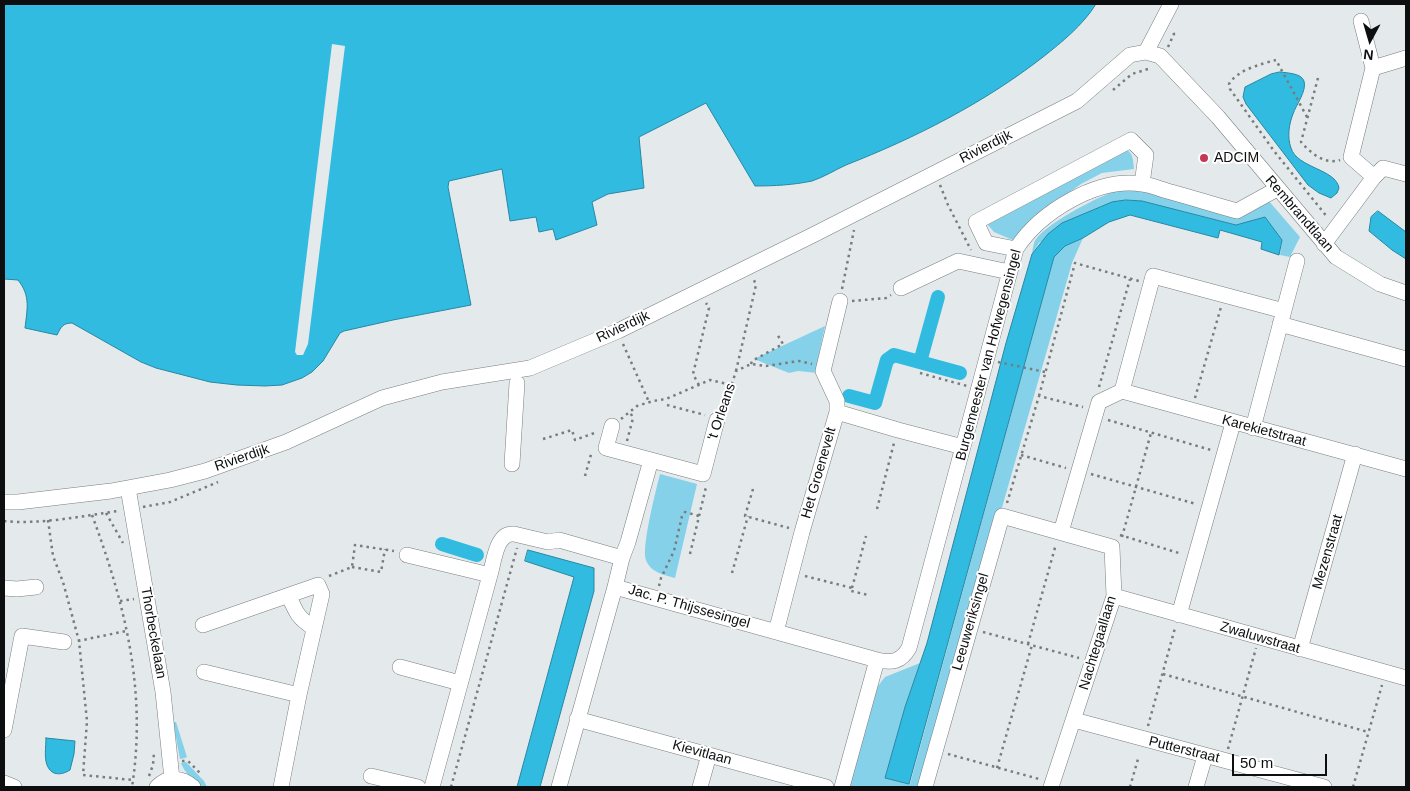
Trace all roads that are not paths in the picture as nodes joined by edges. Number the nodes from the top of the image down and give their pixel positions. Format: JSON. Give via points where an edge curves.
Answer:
{"nodes":[{"id":1,"x":1172,"y":4,"type":"edge"},
{"id":2,"x":1361,"y":21,"type":"dead end"},
{"id":3,"x":1146,"y":52,"type":"junction"},
{"id":4,"x":1406,"y":58,"type":"edge"},
{"id":5,"x":1373,"y":68,"type":"junction"},
{"id":6,"x":1406,"y":174,"type":"edge"},
{"id":7,"x":1374,"y":177,"type":"junction"},
{"id":8,"x":1142,"y":184,"type":"junction"},
{"id":9,"x":1277,"y":189,"type":"junction"},
{"id":10,"x":1324,"y":244,"type":"junction"},
{"id":11,"x":1016,"y":249,"type":"junction"},
{"id":12,"x":1297,"y":262,"type":"dead end"},
{"id":13,"x":1009,"y":272,"type":"junction"},
{"id":14,"x":901,"y":288,"type":"road end"},
{"id":15,"x":1406,"y":293,"type":"edge"},
{"id":16,"x":840,"y":301,"type":"road end"},
{"id":17,"x":1282,"y":317,"type":"junction"},
{"id":18,"x":1406,"y":359,"type":"edge"},
{"id":19,"x":517,"y":383,"type":"dead end"},
{"id":20,"x":1122,"y":391,"type":"junction"},
{"id":21,"x":838,"y":412,"type":"junction"},
{"id":22,"x":719,"y":419,"type":"road end"},
{"id":23,"x":616,"y":423,"type":"road end"},
{"id":24,"x":1233,"y":423,"type":"junction"},
{"id":25,"x":1253,"y":428,"type":"junction"},
{"id":26,"x":963,"y":447,"type":"junction"},
{"id":27,"x":1355,"y":454,"type":"junction"},
{"id":28,"x":651,"y":460,"type":"junction"},
{"id":29,"x":512,"y":464,"type":"dead end"},
{"id":30,"x":1406,"y":469,"type":"edge"},
{"id":31,"x":128,"y":488,"type":"junction"},
{"id":32,"x":4,"y":502,"type":"edge"},
{"id":33,"x":1060,"y":532,"type":"junction"},
{"id":34,"x":407,"y":555,"type":"road end"},
{"id":35,"x":622,"y":558,"type":"junction"},
{"id":36,"x":490,"y":575,"type":"junction"},
{"id":37,"x":615,"y":587,"type":"junction"},
{"id":38,"x":4,"y":588,"type":"edge"},
{"id":39,"x":36,"y":588,"type":"dead end"},
{"id":40,"x":289,"y":596,"type":"junction"},
{"id":41,"x":1114,"y":596,"type":"junction"},
{"id":42,"x":1179,"y":615,"type":"junction"},
{"id":43,"x":203,"y":625,"type":"dead end"},
{"id":44,"x":314,"y":628,"type":"junction"},
{"id":45,"x":776,"y":632,"type":"junction"},
{"id":46,"x":72,"y":641,"type":"road end"},
{"id":47,"x":1300,"y":649,"type":"junction"},
{"id":48,"x":877,"y":660,"type":"junction"},
{"id":49,"x":400,"y":666,"type":"dead end"},
{"id":50,"x":204,"y":672,"type":"dead end"},
{"id":51,"x":1406,"y":678,"type":"edge"},
{"id":52,"x":460,"y":683,"type":"junction"},
{"id":53,"x":299,"y":695,"type":"junction"},
{"id":54,"x":578,"y":719,"type":"junction"},
{"id":55,"x":1074,"y":720,"type":"junction"},
{"id":56,"x":4,"y":730,"type":"edge"},
{"id":57,"x":709,"y":755,"type":"junction"},
{"id":58,"x":1205,"y":756,"type":"junction"},
{"id":59,"x":371,"y":776,"type":"dead end"},
{"id":60,"x":172,"y":779,"type":"junction"},
{"id":61,"x":4,"y":783,"type":"edge"},
{"id":62,"x":1052,"y":785,"type":"edge"},
{"id":63,"x":14,"y":787,"type":"edge"},
{"id":64,"x":157,"y":787,"type":"edge"},
{"id":65,"x":193,"y":787,"type":"edge"},
{"id":66,"x":281,"y":787,"type":"edge"},
{"id":67,"x":418,"y":787,"type":"edge"},
{"id":68,"x":432,"y":787,"type":"edge"},
{"id":69,"x":559,"y":787,"type":"edge"},
{"id":70,"x":700,"y":787,"type":"edge"},
{"id":71,"x":826,"y":787,"type":"edge"},
{"id":72,"x":842,"y":787,"type":"edge"},
{"id":73,"x":925,"y":787,"type":"edge"},
{"id":74,"x":1196,"y":787,"type":"edge"},
{"id":75,"x":1324,"y":787,"type":"edge"}],
"edges":[{"from":1,"to":3,"type":"street"},
{"from":2,"to":5,"type":"street"},
{"from":3,"to":9,"type":"street","name":"Rembrandtlaan","via":[[1160,56],[1218,117]]},
{"from":3,"to":31,"type":"street","name":"Rivierdijk","via":[[1130,55],[1077,101],[820,232],[609,334],[530,368],[442,382],[382,398],[286,442],[204,471]]},
{"from":4,"to":5,"type":"street"},
{"from":5,"to":7,"type":"street","via":[[1351,157]]},
{"from":6,"to":7,"type":"street","via":[[1383,168]]},
{"from":7,"to":10,"type":"street"},
{"from":8,"to":9,"type":"street","name":"Burgemeester van Hofwegensingel","via":[[1237,211]]},
{"from":8,"to":11,"type":"street","name":"Burgemeester van Hofwegensingel","via":[[1112,184],[1088,192],[1037,223]]},
{"from":8,"to":11,"type":"street","via":[[1146,155],[1131,140],[976,222],[986,243]]},
{"from":9,"to":10,"type":"street","name":"Rembrandtlaan"},
{"from":10,"to":15,"type":"street","name":"Rembrandtlaan","via":[[1336,257],[1380,284]]},
{"from":11,"to":13,"type":"street","name":"Burgemeester van Hofwegensingel"},
{"from":12,"to":17,"type":"street"},
{"from":13,"to":14,"type":"street","via":[[958,261]]},
{"from":13,"to":26,"type":"street","name":"Burgemeester van Hofwegensingel"},
{"from":16,"to":21,"type":"street","via":[[823,371],[837,401]]},
{"from":17,"to":18,"type":"street"},
{"from":17,"to":20,"type":"street","via":[[1224,295],[1153,276]]},
{"from":17,"to":25,"type":"street"},
{"from":19,"to":29,"type":"street"},
{"from":20,"to":24,"type":"street","name":"Karekietstraat"},
{"from":20,"to":33,"type":"street","via":[[1096,409]]},
{"from":21,"to":26,"type":"street","name":"Het Groenevelt"},
{"from":21,"to":45,"type":"street","name":"Het Groenevelt"},
{"from":22,"to":28,"type":"street","name":"'t Orleans","via":[[704,474]]},
{"from":23,"to":28,"type":"street","via":[[606,448]]},
{"from":24,"to":25,"type":"street","name":"Karekietstraat"},
{"from":24,"to":42,"type":"street"},
{"from":25,"to":27,"type":"street","name":"Karekietstraat"},
{"from":26,"to":48,"type":"street","name":"Burgemeester van Hofwegensingel","via":[[909,648],[905,656],[896,661]]},
{"from":27,"to":30,"type":"street","name":"Karekietstraat"},
{"from":27,"to":47,"type":"street","name":"Mezenstraat"},
{"from":28,"to":35,"type":"street"},
{"from":31,"to":32,"type":"street","name":"Rivierdijk"},
{"from":31,"to":60,"type":"street","name":"Thorbeckelaan","via":[[164,701]]},
{"from":33,"to":41,"type":"street","name":"Nachtegaallaan","via":[[1117,539]]},
{"from":33,"to":73,"type":"street","name":"Leeuweriksingel","via":[[1002,516]]},
{"from":34,"to":36,"type":"street"},
{"from":35,"to":36,"type":"street","via":[[560,540],[548,542],[508,533],[500,542]]},
{"from":35,"to":37,"type":"street"},
{"from":36,"to":52,"type":"street"},
{"from":37,"to":45,"type":"street","name":"Jac. P. Thijssesingel"},
{"from":37,"to":54,"type":"street","name":"Jac. P. Thijssesingel"},
{"from":38,"to":39,"type":"street"},
{"from":40,"to":43,"type":"street"},
{"from":40,"to":44,"type":"street","via":[[296,614]]},
{"from":40,"to":44,"type":"street","via":[[318,585],[322,594]]},
{"from":41,"to":42,"type":"street","name":"Zwaluwstraat"},
{"from":41,"to":55,"type":"street","name":"Nachtegaallaan"},
{"from":42,"to":47,"type":"street","name":"Zwaluwstraat"},
{"from":44,"to":53,"type":"street"},
{"from":45,"to":48,"type":"street","name":"Jac. P. Thijssesingel"},
{"from":46,"to":56,"type":"street","via":[[22,636]]},
{"from":47,"to":51,"type":"street","name":"Zwaluwstraat"},
{"from":48,"to":72,"type":"street"},
{"from":49,"to":52,"type":"street"},
{"from":50,"to":53,"type":"street"},
{"from":52,"to":68,"type":"street"},
{"from":53,"to":66,"type":"street"},
{"from":54,"to":57,"type":"street","name":"Kievitlaan"},
{"from":54,"to":69,"type":"street","name":"Jac. P. Thijssesingel"},
{"from":55,"to":58,"type":"street","name":"Putterstraat"},
{"from":55,"to":62,"type":"street","name":"Nachtegaallaan"},
{"from":57,"to":70,"type":"street"},
{"from":57,"to":71,"type":"street","name":"Kievitlaan"},
{"from":58,"to":74,"type":"street"},
{"from":58,"to":75,"type":"street","name":"Putterstraat"},
{"from":59,"to":67,"type":"street"},
{"from":60,"to":64,"type":"street"},
{"from":60,"to":65,"type":"street","via":[[184,780]]},
{"from":61,"to":63,"type":"street"}]}
